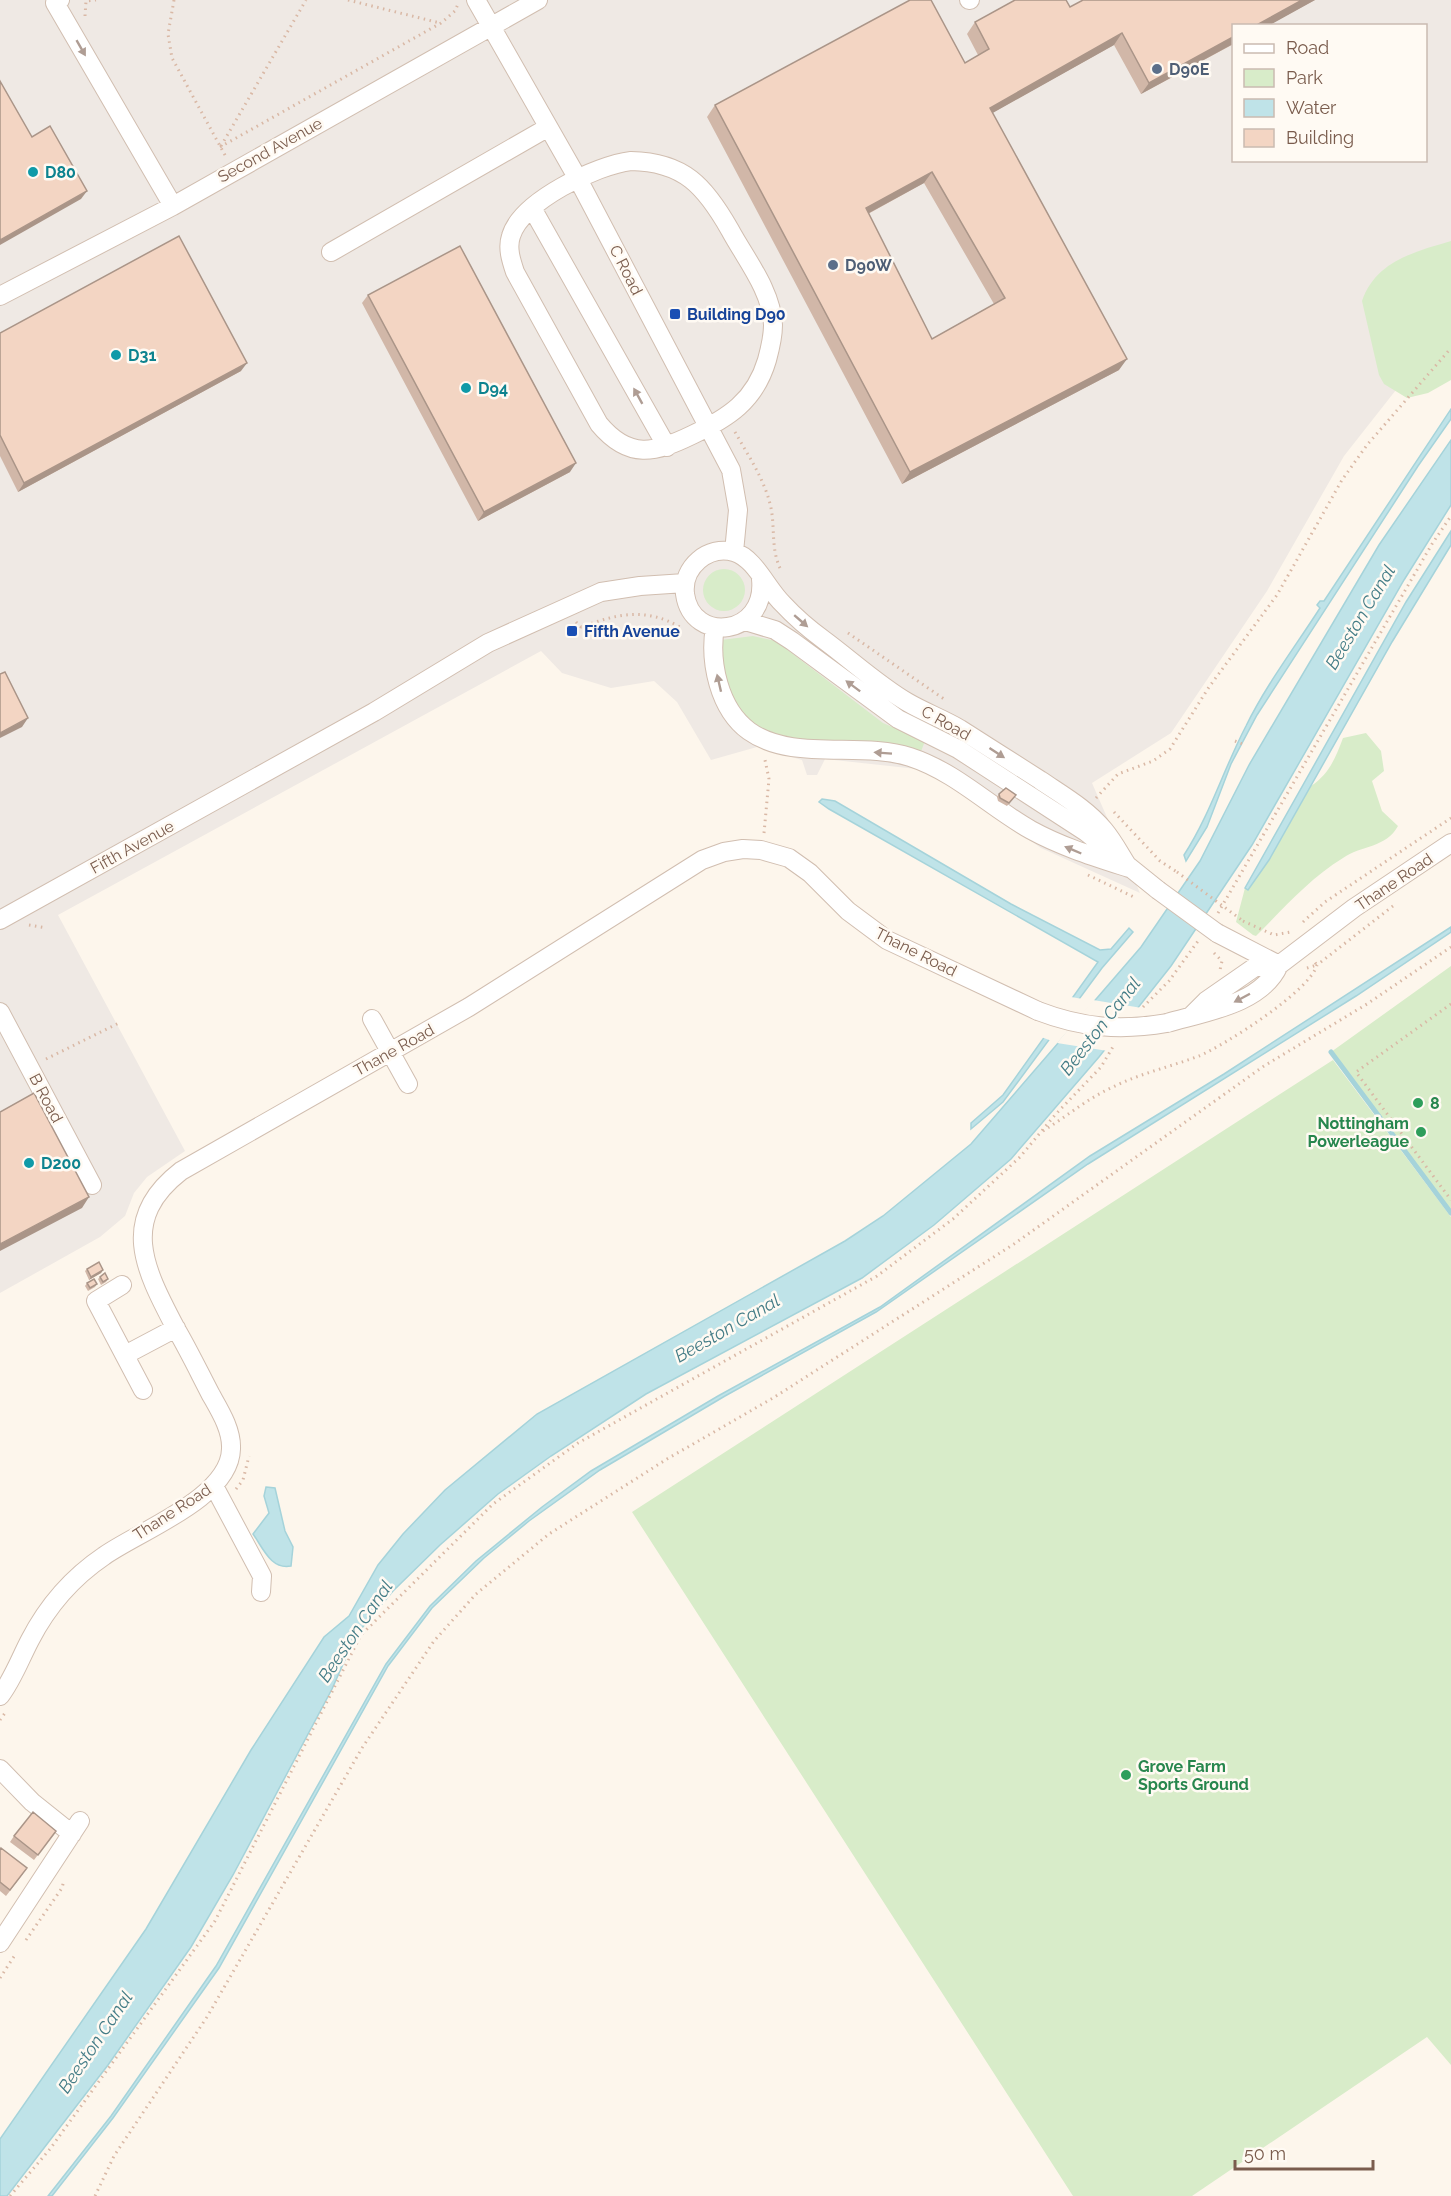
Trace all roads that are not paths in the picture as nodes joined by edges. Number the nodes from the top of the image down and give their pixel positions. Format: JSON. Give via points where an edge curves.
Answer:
{"nodes":[{"id":1,"x":60,"y":0,"type":"edge"},
{"id":2,"x":476,"y":0,"type":"edge"},
{"id":3,"x":538,"y":0,"type":"edge"},
{"id":4,"x":491,"y":26,"type":"junction"},
{"id":5,"x":548,"y":128,"type":"junction"},
{"id":6,"x":579,"y":179,"type":"junction"},
{"id":7,"x":173,"y":206,"type":"junction"},
{"id":8,"x":532,"y":208,"type":"junction"},
{"id":9,"x":331,"y":252,"type":"dead end"},
{"id":10,"x":0,"y":296,"type":"edge"},
{"id":11,"x":708,"y":427,"type":"junction"},
{"id":12,"x":667,"y":447,"type":"junction"},
{"id":13,"x":734,"y":552,"type":"junction"},
{"id":14,"x":761,"y":579,"type":"junction"},
{"id":15,"x":685,"y":583,"type":"junction"},
{"id":16,"x":745,"y":621,"type":"junction"},
{"id":17,"x":715,"y":627,"type":"junction"},
{"id":18,"x":958,"y":749,"type":"junction"},
{"id":19,"x":918,"y":760,"type":"junction"},
{"id":20,"x":1451,"y":843,"type":"edge"},
{"id":21,"x":1129,"y":868,"type":"junction"},
{"id":22,"x":0,"y":920,"type":"edge"},
{"id":23,"x":1280,"y":965,"type":"junction"},
{"id":24,"x":0,"y":1012,"type":"edge"},
{"id":25,"x":372,"y":1019,"type":"dead end"},
{"id":26,"x":390,"y":1052,"type":"junction"},
{"id":27,"x":408,"y":1084,"type":"dead end"},
{"id":28,"x":92,"y":1185,"type":"dead end"},
{"id":29,"x":122,"y":1285,"type":"dead end"},
{"id":30,"x":176,"y":1328,"type":"junction"},
{"id":31,"x":125,"y":1355,"type":"junction"},
{"id":32,"x":143,"y":1390,"type":"dead end"},
{"id":33,"x":214,"y":1486,"type":"junction"},
{"id":34,"x":261,"y":1592,"type":"dead end"},
{"id":35,"x":0,"y":1696,"type":"edge"},
{"id":36,"x":0,"y":1769,"type":"edge"},
{"id":37,"x":0,"y":1943,"type":"edge"}],
"edges":[{"from":1,"to":7,"type":"street","one_way":true,"via":[[54,3]]},
{"from":2,"to":4,"type":"street","name":"C Road"},
{"from":3,"to":4,"type":"street","name":"Second Avenue"},
{"from":4,"to":5,"type":"street","name":"C Road"},
{"from":4,"to":7,"type":"street","name":"Second Avenue"},
{"from":5,"to":6,"type":"street","name":"C Road"},
{"from":5,"to":9,"type":"street"},
{"from":6,"to":8,"type":"street"},
{"from":6,"to":11,"type":"street","name":"C Road"},
{"from":6,"to":11,"type":"street","via":[[601,167],[646,161],[687,175],[716,206],[766,296],[773,326],[763,374],[747,400]]},
{"from":7,"to":10,"type":"street","name":"Second Avenue"},
{"from":12,"to":8,"type":"street","one_way":true},
{"from":8,"to":12,"type":"street","via":[[511,235],[510,260],[594,414],[617,442],[643,450]]},
{"from":11,"to":12,"type":"street"},
{"from":11,"to":13,"type":"street","name":"C Road","via":[[734,482],[738,510]]},
{"from":13,"to":14,"type":"street","name":"C Road","via":[[751,562]]},
{"from":13,"to":15,"type":"street","via":[[721,551],[697,560]]},
{"from":14,"to":16,"type":"street","via":[[760,604]]},
{"from":14,"to":21,"type":"street","name":"C Road","one_way":true,"via":[[804,624],[907,702],[958,728],[1069,799],[1104,830]]},
{"from":15,"to":17,"type":"street","via":[[685,595],[695,616]]},
{"from":15,"to":22,"type":"street","name":"Fifth Avenue","via":[[601,592],[488,643],[374,712]]},
{"from":16,"to":17,"type":"street","name":"C Road","via":[[736,626]]},
{"from":18,"to":16,"type":"street","name":"C Road","one_way":true,"via":[[898,719],[792,640]]},
{"from":19,"to":17,"type":"street","name":"C Road","one_way":true,"via":[[894,753],[781,745],[747,730],[720,690],[712,641]]},
{"from":18,"to":19,"type":"street","name":"C Road"},
{"from":18,"to":21,"type":"street","name":"C Road","via":[[1086,832]]},
{"from":21,"to":19,"type":"street","name":"C Road","one_way":true,"via":[[1076,851],[1031,830],[960,782]]},
{"from":20,"to":23,"type":"street","name":"Thane Road","via":[[1354,908]]},
{"from":21,"to":23,"type":"street","name":"C Road","bridge":true},
{"from":23,"to":26,"type":"street","name":"Thane Road","bridge":true,"via":[[1255,968],[1192,1015],[1167,1023],[1142,1028],[1076,1024],[1038,1011],[887,940],[789,858],[743,849],[702,860],[469,1007]]},
{"from":24,"to":28,"type":"street","name":"B Road"},
{"from":25,"to":26,"type":"street"},
{"from":26,"to":27,"type":"street"},
{"from":26,"to":30,"type":"street","name":"Thane Road","via":[[211,1153],[160,1190],[144,1220],[142,1252]]},
{"from":29,"to":31,"type":"street","via":[[96,1301]]},
{"from":30,"to":31,"type":"street"},
{"from":30,"to":33,"type":"street","name":"Thane Road","via":[[229,1434],[228,1466]]},
{"from":31,"to":32,"type":"street"},
{"from":33,"to":34,"type":"street","via":[[262,1576]]},
{"from":33,"to":35,"type":"street","name":"Thane Road","via":[[81,1574],[44,1617]]},
{"from":36,"to":37,"type":"street","via":[[32,1802],[76,1827]]}]}
